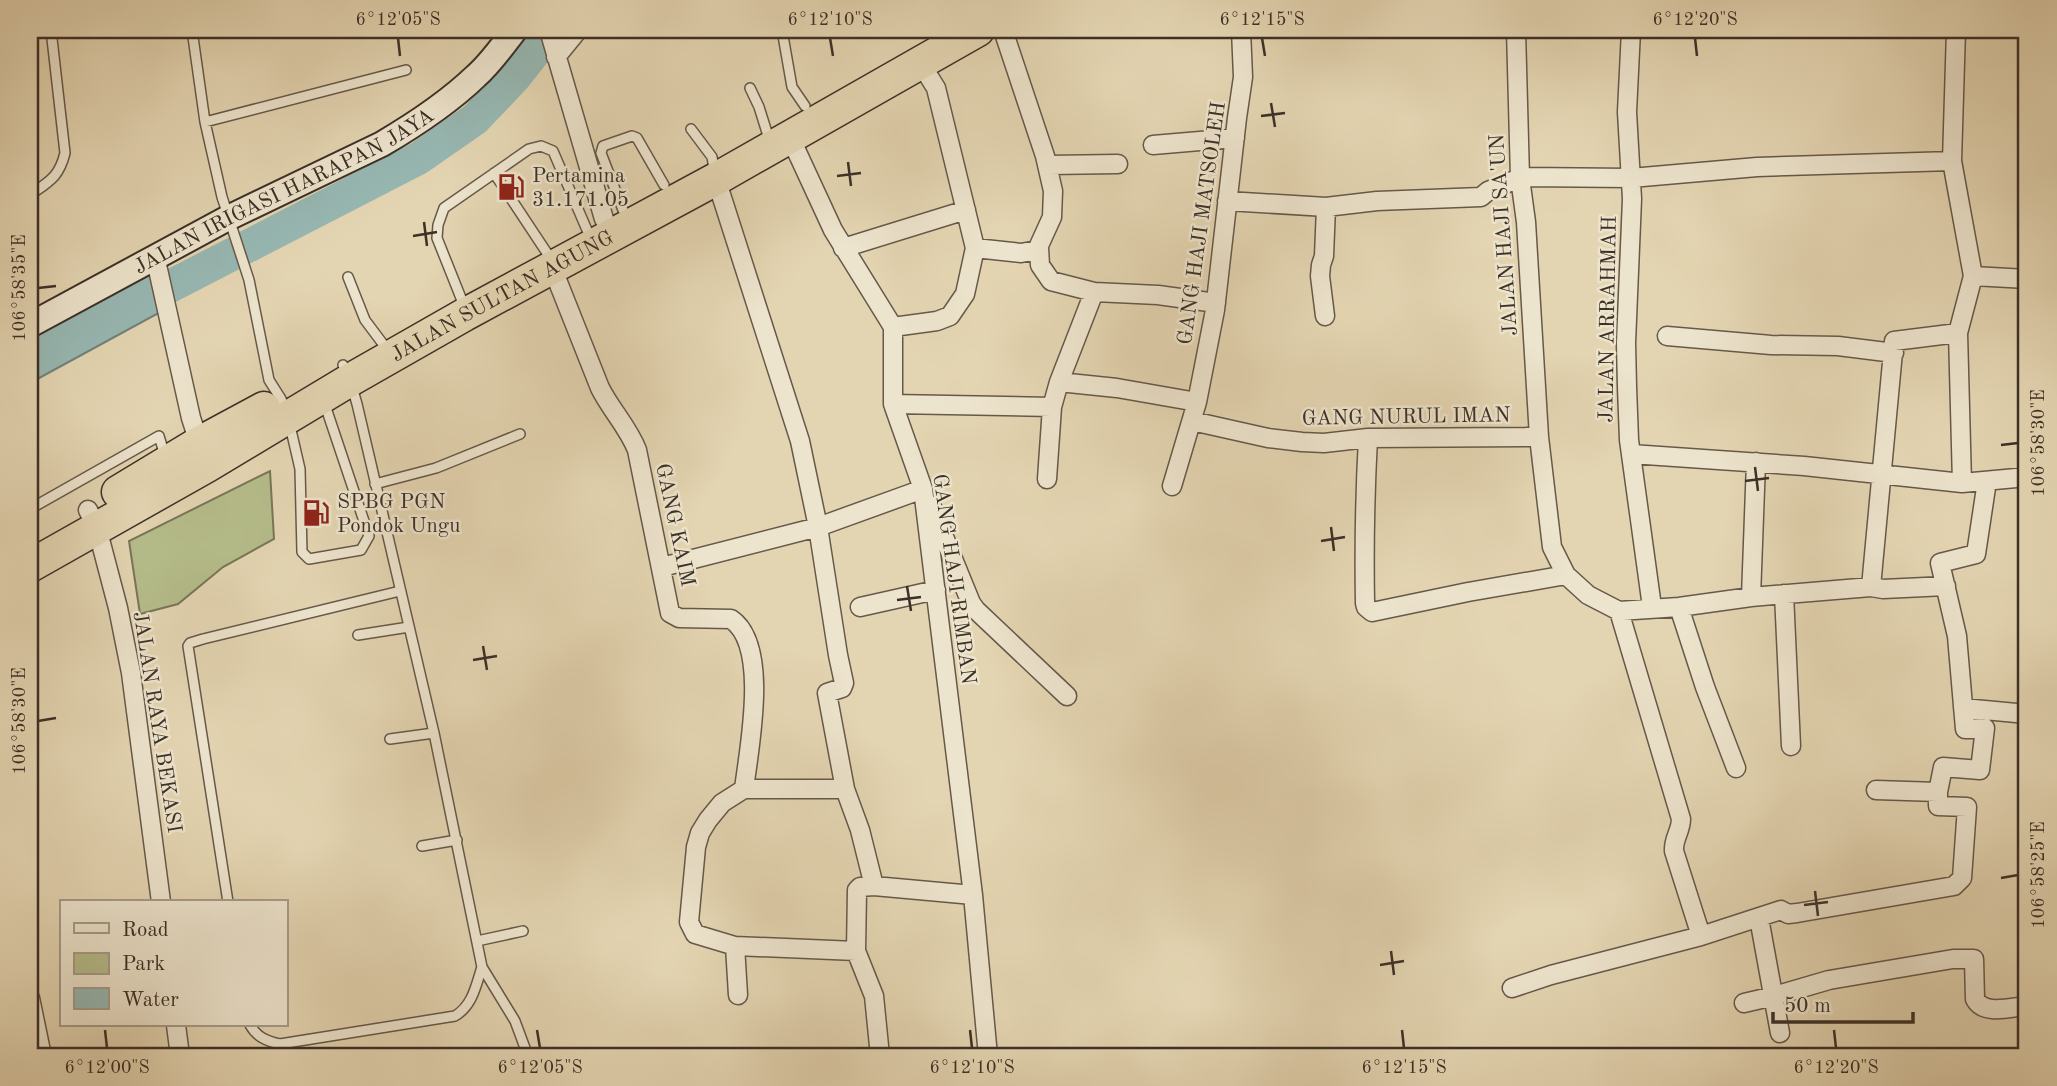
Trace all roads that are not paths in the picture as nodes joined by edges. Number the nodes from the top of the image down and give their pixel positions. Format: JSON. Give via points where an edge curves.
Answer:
{"nodes":[{"id":1,"x":51,"y":30,"type":"edge"},
{"id":2,"x":192,"y":30,"type":"edge"},
{"id":3,"x":515,"y":30,"type":"edge"},
{"id":4,"x":578,"y":30,"type":"edge"},
{"id":5,"x":782,"y":30,"type":"edge"},
{"id":6,"x":939,"y":30,"type":"edge"},
{"id":7,"x":978,"y":30,"type":"edge"},
{"id":8,"x":1003,"y":30,"type":"edge"},
{"id":9,"x":1241,"y":30,"type":"edge"},
{"id":10,"x":1516,"y":30,"type":"edge"},
{"id":11,"x":1631,"y":30,"type":"edge"},
{"id":12,"x":1956,"y":30,"type":"edge"},
{"id":13,"x":551,"y":34,"type":"edge"},
{"id":14,"x":556,"y":57,"type":"junction"},
{"id":15,"x":921,"y":64,"type":"junction"},
{"id":16,"x":407,"y":71,"type":"dead end"},
{"id":17,"x":750,"y":89,"type":"dead end"},
{"id":18,"x":205,"y":122,"type":"junction"},
{"id":19,"x":789,"y":128,"type":"junction"},
{"id":20,"x":691,"y":129,"type":"dead end"},
{"id":21,"x":1235,"y":138,"type":"junction"},
{"id":22,"x":1153,"y":145,"type":"dead end"},
{"id":23,"x":1952,"y":161,"type":"junction"},
{"id":24,"x":1118,"y":164,"type":"dead end"},
{"id":25,"x":1048,"y":165,"type":"junction"},
{"id":26,"x":714,"y":168,"type":"junction"},
{"id":27,"x":494,"y":173,"type":"junction"},
{"id":28,"x":1520,"y":177,"type":"junction"},
{"id":29,"x":1631,"y":178,"type":"junction"},
{"id":30,"x":664,"y":185,"type":"junction"},
{"id":31,"x":30,"y":195,"type":"edge"},
{"id":32,"x":1227,"y":201,"type":"junction"},
{"id":33,"x":1326,"y":207,"type":"junction"},
{"id":34,"x":966,"y":210,"type":"junction"},
{"id":35,"x":605,"y":220,"type":"junction"},
{"id":36,"x":232,"y":228,"type":"junction"},
{"id":37,"x":844,"y":248,"type":"junction"},
{"id":38,"x":975,"y":248,"type":"junction"},
{"id":39,"x":1039,"y":248,"type":"junction"},
{"id":40,"x":155,"y":256,"type":"junction"},
{"id":41,"x":550,"y":260,"type":"junction"},
{"id":42,"x":1973,"y":276,"type":"junction"},
{"id":43,"x":348,"y":277,"type":"dead end"},
{"id":44,"x":2027,"y":279,"type":"edge"},
{"id":45,"x":1094,"y":292,"type":"junction"},
{"id":46,"x":1216,"y":303,"type":"junction"},
{"id":47,"x":462,"y":307,"type":"junction"},
{"id":48,"x":1325,"y":316,"type":"dead end"},
{"id":49,"x":30,"y":325,"type":"edge"},
{"id":50,"x":893,"y":327,"type":"junction"},
{"id":51,"x":1958,"y":333,"type":"junction"},
{"id":52,"x":1667,"y":336,"type":"dead end"},
{"id":53,"x":383,"y":344,"type":"junction"},
{"id":54,"x":1894,"y":353,"type":"junction"},
{"id":55,"x":347,"y":372,"type":"junction"},
{"id":56,"x":1059,"y":382,"type":"junction"},
{"id":57,"x":323,"y":396,"type":"junction"},
{"id":58,"x":1198,"y":402,"type":"junction"},
{"id":59,"x":893,"y":404,"type":"junction"},
{"id":60,"x":1052,"y":407,"type":"junction"},
{"id":61,"x":284,"y":408,"type":"junction"},
{"id":62,"x":1192,"y":421,"type":"junction"},
{"id":63,"x":520,"y":434,"type":"dead end"},
{"id":64,"x":1538,"y":436,"type":"junction"},
{"id":65,"x":1368,"y":438,"type":"junction"},
{"id":66,"x":203,"y":454,"type":"junction"},
{"id":67,"x":1631,"y":454,"type":"junction"},
{"id":68,"x":167,"y":462,"type":"junction"},
{"id":69,"x":1756,"y":462,"type":"junction"},
{"id":70,"x":2027,"y":473,"type":"edge"},
{"id":71,"x":1881,"y":474,"type":"junction"},
{"id":72,"x":1047,"y":479,"type":"dead end"},
{"id":73,"x":1987,"y":481,"type":"junction"},
{"id":74,"x":1962,"y":483,"type":"junction"},
{"id":75,"x":375,"y":484,"type":"junction"},
{"id":76,"x":1172,"y":485,"type":"dead end"},
{"id":77,"x":923,"y":489,"type":"junction"},
{"id":78,"x":30,"y":509,"type":"edge"},
{"id":79,"x":92,"y":519,"type":"junction"},
{"id":80,"x":818,"y":527,"type":"junction"},
{"id":81,"x":30,"y":545,"type":"edge"},
{"id":82,"x":30,"y":566,"type":"edge"},
{"id":83,"x":662,"y":567,"type":"junction"},
{"id":84,"x":1566,"y":575,"type":"junction"},
{"id":85,"x":1946,"y":586,"type":"junction"},
{"id":86,"x":1871,"y":587,"type":"junction"},
{"id":87,"x":936,"y":590,"type":"junction"},
{"id":88,"x":400,"y":591,"type":"junction"},
{"id":89,"x":1784,"y":594,"type":"junction"},
{"id":90,"x":1751,"y":597,"type":"junction"},
{"id":91,"x":860,"y":607,"type":"dead end"},
{"id":92,"x":1652,"y":607,"type":"junction"},
{"id":93,"x":1679,"y":607,"type":"junction"},
{"id":94,"x":1619,"y":611,"type":"junction"},
{"id":95,"x":409,"y":627,"type":"junction"},
{"id":96,"x":358,"y":635,"type":"dead end"},
{"id":97,"x":1067,"y":696,"type":"dead end"},
{"id":98,"x":1963,"y":708,"type":"junction"},
{"id":99,"x":2027,"y":714,"type":"edge"},
{"id":100,"x":434,"y":733,"type":"junction"},
{"id":101,"x":390,"y":739,"type":"dead end"},
{"id":102,"x":1791,"y":746,"type":"dead end"},
{"id":103,"x":1736,"y":768,"type":"dead end"},
{"id":104,"x":744,"y":789,"type":"junction"},
{"id":105,"x":845,"y":789,"type":"junction"},
{"id":106,"x":1876,"y":790,"type":"dead end"},
{"id":107,"x":1938,"y":792,"type":"junction"},
{"id":108,"x":457,"y":840,"type":"junction"},
{"id":109,"x":422,"y":846,"type":"dead end"},
{"id":110,"x":874,"y":887,"type":"junction"},
{"id":111,"x":973,"y":895,"type":"junction"},
{"id":112,"x":161,"y":900,"type":"edge"},
{"id":113,"x":228,"y":900,"type":"edge"},
{"id":114,"x":1759,"y":918,"type":"junction"},
{"id":115,"x":523,"y":931,"type":"dead end"},
{"id":116,"x":1701,"y":936,"type":"junction"},
{"id":117,"x":477,"y":941,"type":"junction"},
{"id":118,"x":735,"y":946,"type":"junction"},
{"id":119,"x":856,"y":951,"type":"junction"},
{"id":120,"x":482,"y":967,"type":"junction"},
{"id":121,"x":1512,"y":988,"type":"dead end"},
{"id":122,"x":738,"y":995,"type":"dead end"},
{"id":123,"x":1774,"y":996,"type":"junction"},
{"id":124,"x":30,"y":998,"type":"edge"},
{"id":125,"x":1744,"y":1003,"type":"dead end"},
{"id":126,"x":2027,"y":1006,"type":"edge"},
{"id":127,"x":176,"y":1026,"type":"edge"},
{"id":128,"x":250,"y":1026,"type":"edge"},
{"id":129,"x":33,"y":1033,"type":"edge"},
{"id":130,"x":1780,"y":1033,"type":"dead end"},
{"id":131,"x":42,"y":1056,"type":"edge"},
{"id":132,"x":180,"y":1056,"type":"edge"},
{"id":133,"x":528,"y":1056,"type":"edge"},
{"id":134,"x":880,"y":1056,"type":"edge"},
{"id":135,"x":988,"y":1056,"type":"edge"}],
"edges":[{"from":1,"to":31,"type":"lane","via":[[65,153],[61,170]]},
{"from":2,"to":18,"type":"lane"},
{"from":3,"to":36,"type":"street","name":"JALAN IRIGASI HARAPAN JAYA","via":[[479,74],[424,118]]},
{"from":4,"to":14,"type":"street"},
{"from":5,"to":19,"type":"lane","via":[[792,87]]},
{"from":6,"to":19,"type":"highway","name":"JALAN SULTAN AGUNG"},
{"from":7,"to":15,"type":"highway","name":"JALAN SULTAN AGUNG"},
{"from":8,"to":25,"type":"street"},
{"from":9,"to":21,"type":"street","name":"GANG HAJI MATSOLEH","via":[[1243,77]]},
{"from":10,"to":28,"type":"street","name":"JALAN HAJI SA'UN"},
{"from":11,"to":29,"type":"street","name":"JALAN ARRAHMAH","via":[[1627,112]]},
{"from":12,"to":23,"type":"street"},
{"from":13,"to":14,"type":"street"},
{"from":14,"to":35,"type":"street"},
{"from":15,"to":19,"type":"highway","name":"JALAN SULTAN AGUNG"},
{"from":15,"to":34,"type":"street","via":[[936,88]]},
{"from":16,"to":18,"type":"lane"},
{"from":17,"to":19,"type":"lane","via":[[759,107]]},
{"from":18,"to":36,"type":"lane"},
{"from":19,"to":26,"type":"highway","name":"JALAN SULTAN AGUNG"},
{"from":19,"to":37,"type":"street"},
{"from":20,"to":26,"type":"lane"},
{"from":21,"to":22,"type":"street"},
{"from":21,"to":32,"type":"street","name":"GANG HAJI MATSOLEH"},
{"from":23,"to":29,"type":"street","via":[[1756,167]]},
{"from":23,"to":42,"type":"street"},
{"from":24,"to":25,"type":"street"},
{"from":25,"to":39,"type":"street","via":[[1052,217]]},
{"from":26,"to":30,"type":"highway","name":"JALAN SULTAN AGUNG"},
{"from":26,"to":41,"type":"highway","name":"JALAN SULTAN AGUNG"},
{"from":26,"to":80,"type":"street","via":[[800,441]]},
{"from":27,"to":35,"type":"lane","via":[[529,149],[547,147]]},
{"from":27,"to":41,"type":"lane"},
{"from":27,"to":47,"type":"lane","via":[[444,208],[439,225],[437,238]]},
{"from":28,"to":29,"type":"street"},
{"from":28,"to":33,"type":"street","via":[[1481,197]]},
{"from":28,"to":64,"type":"street","name":"JALAN HAJI SA'UN"},
{"from":29,"to":67,"type":"street","name":"JALAN ARRAHMAH","via":[[1626,343]]},
{"from":30,"to":35,"type":"highway","name":"JALAN SULTAN AGUNG"},
{"from":30,"to":35,"type":"lane","via":[[637,138],[603,146]]},
{"from":32,"to":33,"type":"street"},
{"from":32,"to":46,"type":"street","name":"GANG HAJI MATSOLEH"},
{"from":33,"to":48,"type":"street","via":[[1320,276]]},
{"from":34,"to":37,"type":"street"},
{"from":34,"to":38,"type":"street"},
{"from":35,"to":41,"type":"highway","name":"JALAN SULTAN AGUNG"},
{"from":36,"to":40,"type":"street","name":"JALAN IRIGASI HARAPAN JAYA"},
{"from":36,"to":61,"type":"lane","via":[[249,280],[269,380]]},
{"from":37,"to":50,"type":"street"},
{"from":38,"to":39,"type":"street","via":[[1021,253]]},
{"from":38,"to":50,"type":"street","via":[[965,293],[950,316]]},
{"from":39,"to":45,"type":"street","via":[[1040,265],[1051,281]]},
{"from":40,"to":49,"type":"street","name":"JALAN IRIGASI HARAPAN JAYA"},
{"from":40,"to":66,"type":"street"},
{"from":41,"to":47,"type":"highway","name":"JALAN SULTAN AGUNG"},
{"from":41,"to":83,"type":"street","name":"GANG KAIM","via":[[600,388],[637,450]]},
{"from":42,"to":44,"type":"street"},
{"from":42,"to":51,"type":"street"},
{"from":43,"to":53,"type":"lane","via":[[365,320]]},
{"from":45,"to":46,"type":"street"},
{"from":45,"to":56,"type":"street"},
{"from":46,"to":58,"type":"street","name":"GANG HAJI MATSOLEH"},
{"from":47,"to":53,"type":"highway","name":"JALAN SULTAN AGUNG"},
{"from":47,"to":55,"type":"highway","name":"JALAN SULTAN AGUNG"},
{"from":50,"to":59,"type":"street","name":"GANG HAJI RIMBAN"},
{"from":51,"to":54,"type":"street","via":[[1894,341]]},
{"from":51,"to":74,"type":"street"},
{"from":52,"to":54,"type":"street"},
{"from":53,"to":55,"type":"highway","name":"JALAN SULTAN AGUNG"},
{"from":54,"to":71,"type":"street"},
{"from":55,"to":57,"type":"highway","name":"JALAN SULTAN AGUNG"},
{"from":55,"to":61,"type":"highway","name":"JALAN SULTAN AGUNG"},
{"from":55,"to":75,"type":"lane"},
{"from":56,"to":58,"type":"street"},
{"from":56,"to":60,"type":"street"},
{"from":57,"to":61,"type":"highway","name":"JALAN SULTAN AGUNG"},
{"from":57,"to":61,"type":"lane","via":[[369,536],[360,550],[309,559],[302,552],[300,469]]},
{"from":58,"to":62,"type":"street","name":"GANG HAJI MATSOLEH"},
{"from":59,"to":60,"type":"street"},
{"from":59,"to":77,"type":"street","name":"GANG HAJI RIMBAN"},
{"from":60,"to":72,"type":"street"},
{"from":61,"to":66,"type":"highway","name":"JALAN SULTAN AGUNG"},
{"from":62,"to":65,"type":"street","name":"GANG NURUL IMAN","via":[[1302,442]]},
{"from":62,"to":76,"type":"street","name":"GANG HAJI MATSOLEH"},
{"from":63,"to":75,"type":"lane","via":[[436,468]]},
{"from":64,"to":65,"type":"street","name":"GANG NURUL IMAN"},
{"from":64,"to":84,"type":"street","name":"JALAN HAJI SA'UN","via":[[1552,547]]},
{"from":65,"to":84,"type":"street","via":[[1364,550],[1369,610]]},
{"from":66,"to":68,"type":"highway","name":"JALAN SULTAN AGUNG"},
{"from":66,"to":79,"type":"highway","name":"JALAN SULTAN AGUNG"},
{"from":67,"to":69,"type":"street"},
{"from":67,"to":92,"type":"street","name":"JALAN ARRAHMAH"},
{"from":68,"to":78,"type":"lane","via":[[159,436]]},
{"from":68,"to":79,"type":"highway","name":"JALAN SULTAN AGUNG"},
{"from":69,"to":71,"type":"street"},
{"from":69,"to":90,"type":"street"},
{"from":70,"to":73,"type":"street","via":[[2026,477]]},
{"from":71,"to":74,"type":"street"},
{"from":71,"to":86,"type":"street"},
{"from":73,"to":74,"type":"street"},
{"from":73,"to":85,"type":"street","via":[[1976,554],[1940,563]]},
{"from":75,"to":88,"type":"lane"},
{"from":77,"to":80,"type":"street"},
{"from":77,"to":87,"type":"street","name":"GANG HAJI RIMBAN"},
{"from":77,"to":97,"type":"street","via":[[971,603]]},
{"from":79,"to":81,"type":"highway","name":"JALAN SULTAN AGUNG"},
{"from":79,"to":82,"type":"highway","name":"JALAN SULTAN AGUNG"},
{"from":79,"to":112,"type":"street","name":"JALAN RAYA BEKASI","via":[[131,674]]},
{"from":80,"to":83,"type":"street"},
{"from":80,"to":105,"type":"street","via":[[844,683],[827,695]]},
{"from":83,"to":104,"type":"street","name":"GANG KAIM","via":[[672,616],[731,619],[748,642],[754,688]]},
{"from":84,"to":94,"type":"street","via":[[1588,595]]},
{"from":85,"to":86,"type":"street"},
{"from":85,"to":98,"type":"street","via":[[1957,636]]},
{"from":86,"to":89,"type":"street"},
{"from":87,"to":91,"type":"street"},
{"from":87,"to":111,"type":"street","name":"GANG HAJI RIMBAN"},
{"from":88,"to":95,"type":"lane"},
{"from":88,"to":113,"type":"lane","via":[[188,646]]},
{"from":89,"to":90,"type":"street"},
{"from":89,"to":102,"type":"street"},
{"from":90,"to":93,"type":"street"},
{"from":92,"to":93,"type":"street"},
{"from":92,"to":94,"type":"street"},
{"from":93,"to":103,"type":"street"},
{"from":94,"to":116,"type":"street","via":[[1681,819],[1674,851]]},
{"from":95,"to":96,"type":"lane"},
{"from":95,"to":100,"type":"lane"},
{"from":98,"to":99,"type":"street"},
{"from":98,"to":107,"type":"street","via":[[1965,729],[1985,729],[1980,770],[1943,767]]},
{"from":100,"to":101,"type":"lane"},
{"from":100,"to":108,"type":"lane"},
{"from":104,"to":105,"type":"street"},
{"from":104,"to":118,"type":"street","via":[[722,803],[700,833],[689,916],[695,934]]},
{"from":105,"to":110,"type":"street"},
{"from":106,"to":107,"type":"street"},
{"from":107,"to":114,"type":"street","via":[[1938,806],[1966,807],[1962,878],[1954,886],[1797,913],[1781,910]]},
{"from":108,"to":109,"type":"lane"},
{"from":108,"to":117,"type":"lane"},
{"from":110,"to":111,"type":"street"},
{"from":110,"to":119,"type":"street","via":[[860,887],[855,894]]},
{"from":111,"to":135,"type":"street","name":"GANG HAJI RIMBAN"},
{"from":114,"to":116,"type":"street"},
{"from":114,"to":123,"type":"street"},
{"from":115,"to":117,"type":"lane"},
{"from":116,"to":121,"type":"street"},
{"from":117,"to":120,"type":"lane"},
{"from":118,"to":119,"type":"street"},
{"from":118,"to":122,"type":"street"},
{"from":119,"to":134,"type":"street","via":[[874,996]]},
{"from":120,"to":128,"type":"lane","via":[[471,999],[455,1016],[280,1044],[267,1041]]},
{"from":120,"to":133,"type":"lane","via":[[514,1021]]},
{"from":123,"to":125,"type":"street"},
{"from":123,"to":126,"type":"street","via":[[1829,980],[1953,958],[1974,959],[1978,1005],[1985,1009]]},
{"from":123,"to":130,"type":"street"},
{"from":124,"to":129,"type":"street"},
{"from":127,"to":132,"type":"street"},
{"from":129,"to":131,"type":"street"}]}
